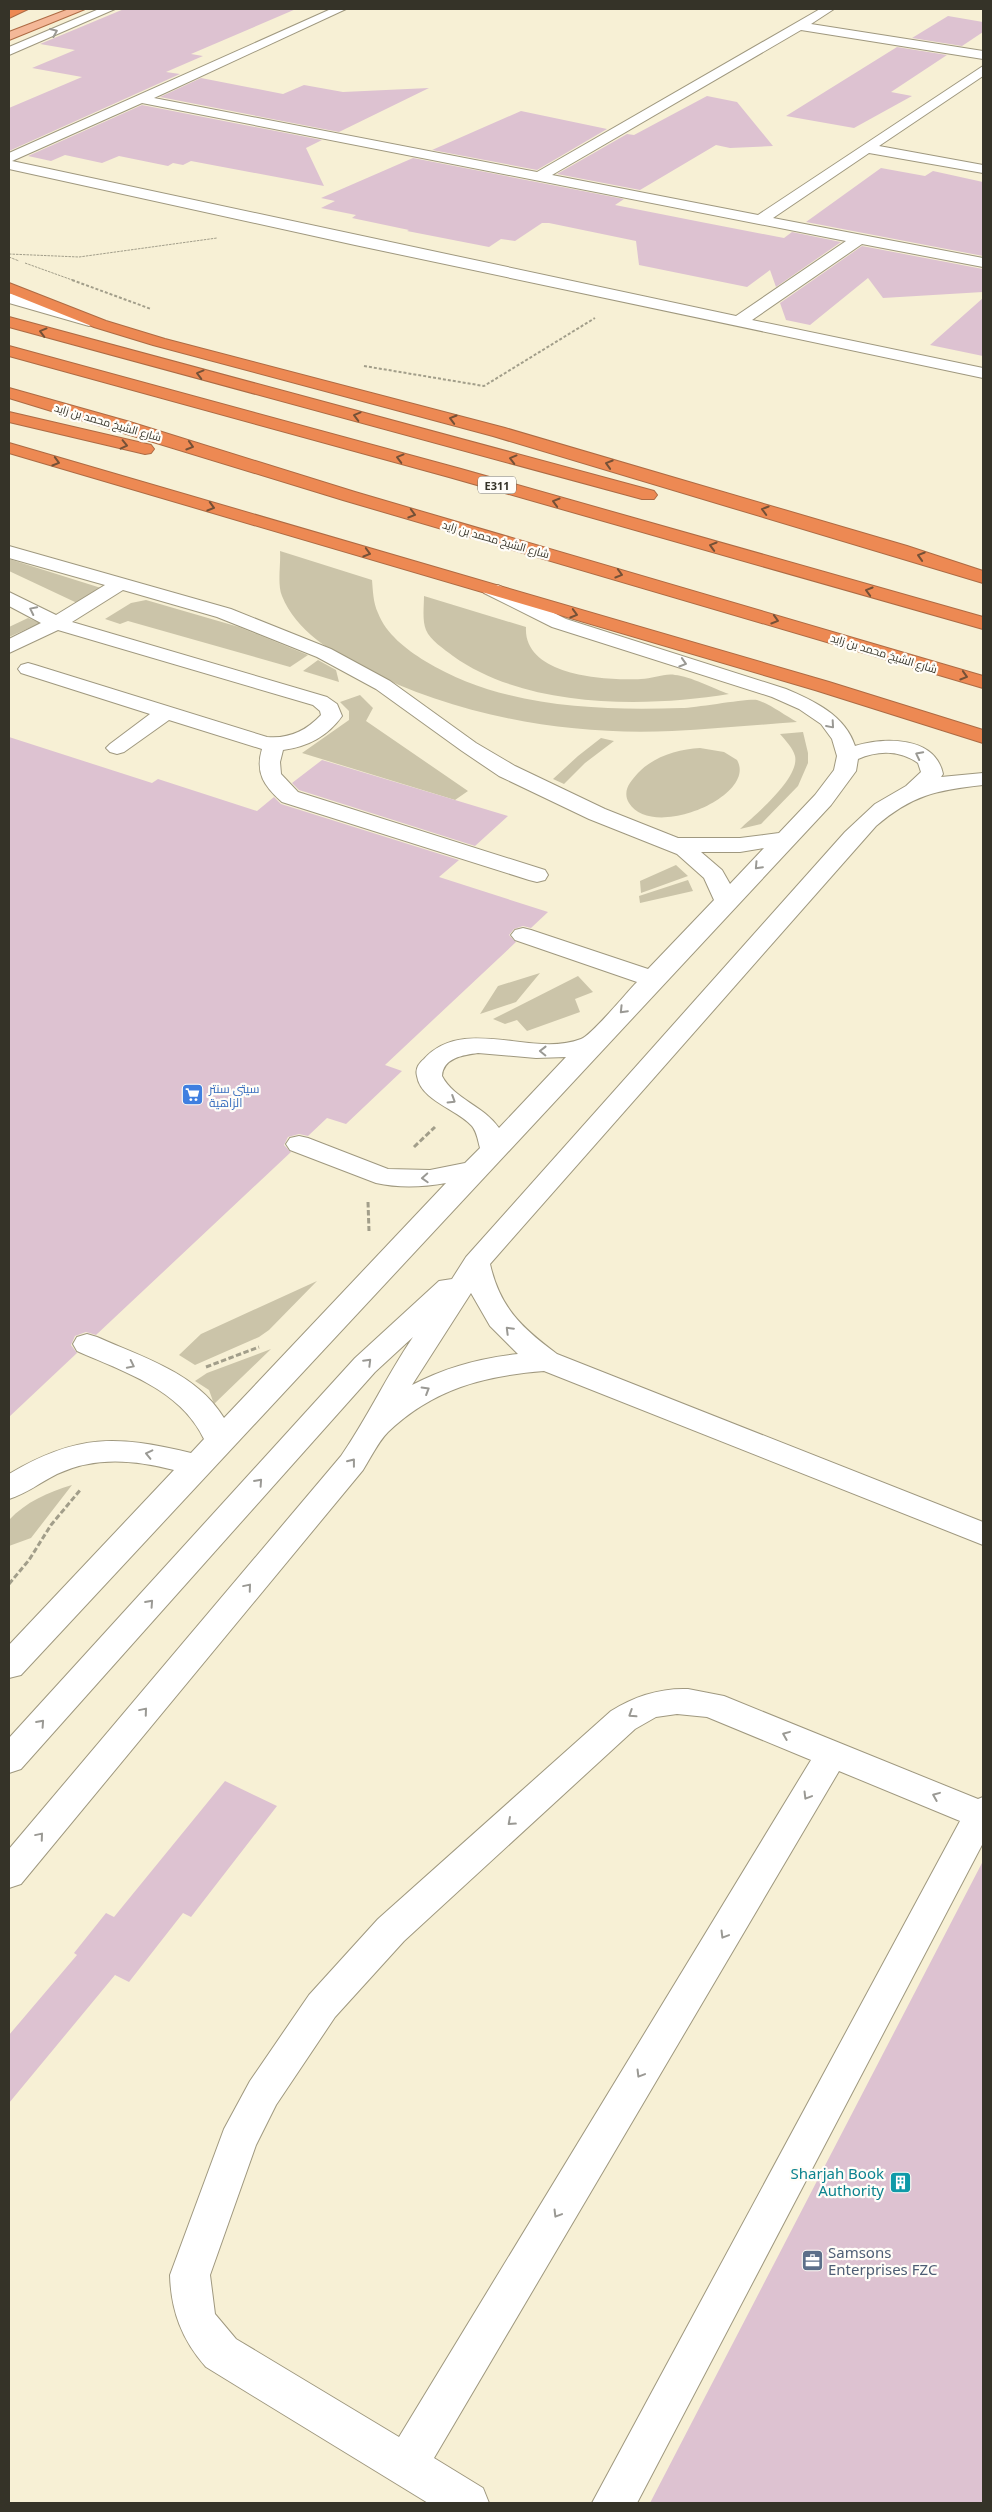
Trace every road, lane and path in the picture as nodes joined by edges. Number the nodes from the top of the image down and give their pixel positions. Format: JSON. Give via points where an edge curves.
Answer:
{"nodes":[{"id":1,"x":22,"y":9,"type":"edge"},
{"id":2,"x":48,"y":9,"type":"edge"},
{"id":3,"x":79,"y":9,"type":"edge"},
{"id":4,"x":109,"y":9,"type":"edge"},
{"id":5,"x":340,"y":9,"type":"edge"},
{"id":6,"x":828,"y":9,"type":"edge"},
{"id":7,"x":9,"y":14,"type":"edge"},
{"id":8,"x":9,"y":24,"type":"edge"},
{"id":9,"x":799,"y":26,"type":"junction"},
{"id":10,"x":9,"y":36,"type":"edge"},
{"id":11,"x":9,"y":51,"type":"edge"},
{"id":12,"x":983,"y":55,"type":"edge"},
{"id":13,"x":983,"y":70,"type":"edge"},
{"id":14,"x":140,"y":99,"type":"junction"},
{"id":15,"x":866,"y":148,"type":"junction"},
{"id":16,"x":9,"y":158,"type":"edge"},
{"id":17,"x":9,"y":165,"type":"edge"},
{"id":18,"x":983,"y":169,"type":"edge"},
{"id":19,"x":539,"y":177,"type":"junction"},
{"id":20,"x":762,"y":220,"type":"junction"},
{"id":21,"x":220,"y":238,"type":"dead end"},
{"id":22,"x":859,"y":239,"type":"junction"},
{"id":23,"x":9,"y":256,"type":"edge"},
{"id":24,"x":983,"y":263,"type":"edge"},
{"id":25,"x":9,"y":288,"type":"edge"},
{"id":26,"x":9,"y":298,"type":"edge"},
{"id":27,"x":628,"y":298,"type":"junction"},
{"id":28,"x":157,"y":311,"type":"dead end"},
{"id":29,"x":9,"y":322,"type":"edge"},
{"id":30,"x":738,"y":322,"type":"junction"},
{"id":31,"x":100,"y":324,"type":"junction"},
{"id":32,"x":9,"y":351,"type":"edge"},
{"id":33,"x":357,"y":365,"type":"dead end"},
{"id":34,"x":983,"y":373,"type":"edge"},
{"id":35,"x":9,"y":393,"type":"edge"},
{"id":36,"x":9,"y":417,"type":"edge"},
{"id":37,"x":9,"y":448,"type":"edge"},
{"id":38,"x":349,"y":496,"type":"junction"},
{"id":39,"x":660,"y":499,"type":"dead end"},
{"id":40,"x":736,"y":520,"type":"dead end"},
{"id":41,"x":9,"y":552,"type":"edge"},
{"id":42,"x":983,"y":577,"type":"edge"},
{"id":43,"x":120,"y":584,"type":"junction"},
{"id":44,"x":983,"y":584,"type":"edge"},
{"id":45,"x":491,"y":590,"type":"junction"},
{"id":46,"x":9,"y":598,"type":"edge"},
{"id":47,"x":983,"y":623,"type":"edge"},
{"id":48,"x":56,"y":624,"type":"junction"},
{"id":49,"x":9,"y":647,"type":"edge"},
{"id":50,"x":28,"y":669,"type":"dead end"},
{"id":51,"x":983,"y":682,"type":"edge"},
{"id":52,"x":166,"y":712,"type":"junction"},
{"id":53,"x":983,"y":737,"type":"edge"},
{"id":54,"x":274,"y":744,"type":"junction"},
{"id":55,"x":117,"y":748,"type":"dead end"},
{"id":56,"x":848,"y":756,"type":"junction"},
{"id":57,"x":983,"y":779,"type":"edge"},
{"id":58,"x":915,"y":789,"type":"junction"},
{"id":59,"x":784,"y":839,"type":"junction"},
{"id":60,"x":676,"y":845,"type":"junction"},
{"id":61,"x":536,"y":874,"type":"dead end"},
{"id":62,"x":726,"y":901,"type":"junction"},
{"id":63,"x":523,"y":936,"type":"dead end"},
{"id":64,"x":653,"y":979,"type":"junction"},
{"id":65,"x":591,"y":1044,"type":"junction"},
{"id":66,"x":458,"y":1104,"type":"junction"},
{"id":67,"x":299,"y":1144,"type":"dead end"},
{"id":68,"x":493,"y":1149,"type":"junction"},
{"id":69,"x":473,"y":1170,"type":"junction"},
{"id":70,"x":385,"y":1177,"type":"junction"},
{"id":71,"x":370,"y":1240,"type":"dead end"},
{"id":72,"x":476,"y":1263,"type":"junction"},
{"id":73,"x":87,"y":1344,"type":"dead end"},
{"id":74,"x":266,"y":1345,"type":"dead end"},
{"id":75,"x":547,"y":1361,"type":"junction"},
{"id":76,"x":179,"y":1388,"type":"junction"},
{"id":77,"x":374,"y":1431,"type":"junction"},
{"id":78,"x":219,"y":1439,"type":"junction"},
{"id":79,"x":115,"y":1449,"type":"junction"},
{"id":80,"x":196,"y":1466,"type":"junction"},
{"id":81,"x":9,"y":1488,"type":"edge"},
{"id":82,"x":983,"y":1534,"type":"edge"},
{"id":83,"x":9,"y":1584,"type":"edge"},
{"id":84,"x":9,"y":1666,"type":"edge"},
{"id":85,"x":832,"y":1754,"type":"junction"},
{"id":86,"x":9,"y":1760,"type":"edge"},
{"id":87,"x":982,"y":1813,"type":"edge"},
{"id":88,"x":9,"y":1874,"type":"edge"},
{"id":89,"x":406,"y":2466,"type":"junction"},
{"id":90,"x":468,"y":2503,"type":"edge"},
{"id":91,"x":614,"y":2503,"type":"edge"}],
"edges":[{"from":1,"to":7,"type":"highway"},
{"from":2,"to":8,"type":"main road"},
{"from":3,"to":10,"type":"main road"},
{"from":11,"to":4,"type":"street","one_way":true},
{"from":5,"to":14,"type":"street"},
{"from":6,"to":9,"type":"street"},
{"from":9,"to":12,"type":"street"},
{"from":9,"to":19,"type":"street"},
{"from":13,"to":15,"type":"street"},
{"from":14,"to":16,"type":"street"},
{"from":14,"to":19,"type":"street"},
{"from":15,"to":18,"type":"street"},
{"from":15,"to":20,"type":"street"},
{"from":17,"to":27,"type":"street"},
{"from":19,"to":20,"type":"street"},
{"from":20,"to":22,"type":"street"},
{"from":21,"to":23,"type":"path","via":[[79,257]]},
{"from":22,"to":24,"type":"street"},
{"from":22,"to":30,"type":"street"},
{"from":23,"to":28,"type":"path"},
{"from":25,"to":31,"type":"highway"},
{"from":26,"to":31,"type":"street"},
{"from":27,"to":30,"type":"street"},
{"from":27,"to":33,"type":"path","via":[[484,386]]},
{"from":39,"to":29,"type":"highway","one_way":true},
{"from":30,"to":34,"type":"street"},
{"from":42,"to":31,"type":"highway","one_way":true,"via":[[509,435],[206,356]]},
{"from":47,"to":32,"type":"highway","number":"E311","one_way":true,"via":[[474,478]]},
{"from":35,"to":38,"type":"highway","name":"شارع الشيخ محمد بن زايد","one_way":true},
{"from":36,"to":38,"type":"highway","one_way":true},
{"from":37,"to":45,"type":"highway","one_way":true},
{"from":38,"to":51,"type":"highway","name":"شارع الشيخ محمد بن زايد","one_way":true},
{"from":40,"to":44,"type":"highway","via":[[887,562]]},
{"from":41,"to":43,"type":"street"},
{"from":43,"to":48,"type":"street"},
{"from":43,"to":60,"type":"street","via":[[224,613],[324,653],[383,685],[469,748],[508,771],[597,814]]},
{"from":45,"to":53,"type":"highway","one_way":true,"via":[[822,686]]},
{"from":45,"to":56,"type":"street","one_way":true,"via":[[559,623],[779,693],[806,705],[828,720],[842,738]]},
{"from":48,"to":46,"type":"street","one_way":true},
{"from":48,"to":49,"type":"street"},
{"from":48,"to":54,"type":"street","via":[[320,701],[330,708],[332,716],[307,738]]},
{"from":50,"to":52,"type":"street"},
{"from":52,"to":54,"type":"street"},
{"from":52,"to":55,"type":"street"},
{"from":54,"to":61,"type":"street","via":[[268,771],[271,780],[290,797]]},
{"from":58,"to":56,"type":"street","one_way":true,"via":[[932,774],[932,766],[918,753],[905,748],[877,747]]},
{"from":56,"to":59,"type":"street","via":[[845,771],[823,800]]},
{"from":57,"to":58,"type":"street"},
{"from":58,"to":72,"type":"street","via":[[869,819]]},
{"from":59,"to":60,"type":"street","via":[[726,846]]},
{"from":59,"to":62,"type":"street","one_way":true},
{"from":60,"to":62,"type":"street","via":[[707,867],[719,883]]},
{"from":62,"to":64,"type":"street"},
{"from":63,"to":64,"type":"street"},
{"from":64,"to":65,"type":"street","one_way":true},
{"from":65,"to":66,"type":"street","one_way":true,"via":[[550,1051],[484,1045],[448,1051],[436,1060],[430,1070],[431,1082],[439,1092]]},
{"from":65,"to":68,"type":"street"},
{"from":66,"to":68,"type":"street","via":[[482,1122],[490,1135]]},
{"from":66,"to":70,"type":"path"},
{"from":67,"to":70,"type":"street"},
{"from":68,"to":69,"type":"street"},
{"from":69,"to":70,"type":"street","one_way":true,"via":[[430,1178]]},
{"from":69,"to":78,"type":"street"},
{"from":70,"to":71,"type":"path","via":[[368,1196]]},
{"from":75,"to":72,"type":"street","one_way":true,"via":[[504,1325],[480,1284]]},
{"from":72,"to":77,"type":"street","via":[[406,1369]]},
{"from":86,"to":72,"type":"street","one_way":true,"via":[[365,1364]]},
{"from":73,"to":76,"type":"street","one_way":true},
{"from":74,"to":76,"type":"path","via":[[197,1370]]},
{"from":77,"to":75,"type":"street","one_way":true,"via":[[399,1406],[430,1386],[466,1372],[506,1364]]},
{"from":75,"to":82,"type":"street"},
{"from":76,"to":78,"type":"street","via":[[205,1410]]},
{"from":88,"to":77,"type":"street","one_way":true,"via":[[352,1463]]},
{"from":78,"to":80,"type":"street"},
{"from":80,"to":79,"type":"street","one_way":true,"via":[[144,1452]]},
{"from":79,"to":81,"type":"street","via":[[96,1450],[58,1460]]},
{"from":79,"to":83,"type":"path","via":[[51,1525]]},
{"from":80,"to":84,"type":"street"},
{"from":87,"to":85,"type":"street","one_way":true},
{"from":85,"to":89,"type":"street","one_way":true},
{"from":85,"to":89,"type":"street","one_way":true,"via":[[712,1705],[674,1700],[637,1710],[391,1930],[322,2006],[263,2093],[238,2141],[195,2254],[190,2275],[195,2318],[205,2337],[221,2353]]},
{"from":87,"to":91,"type":"street"},
{"from":89,"to":90,"type":"street"}]}
